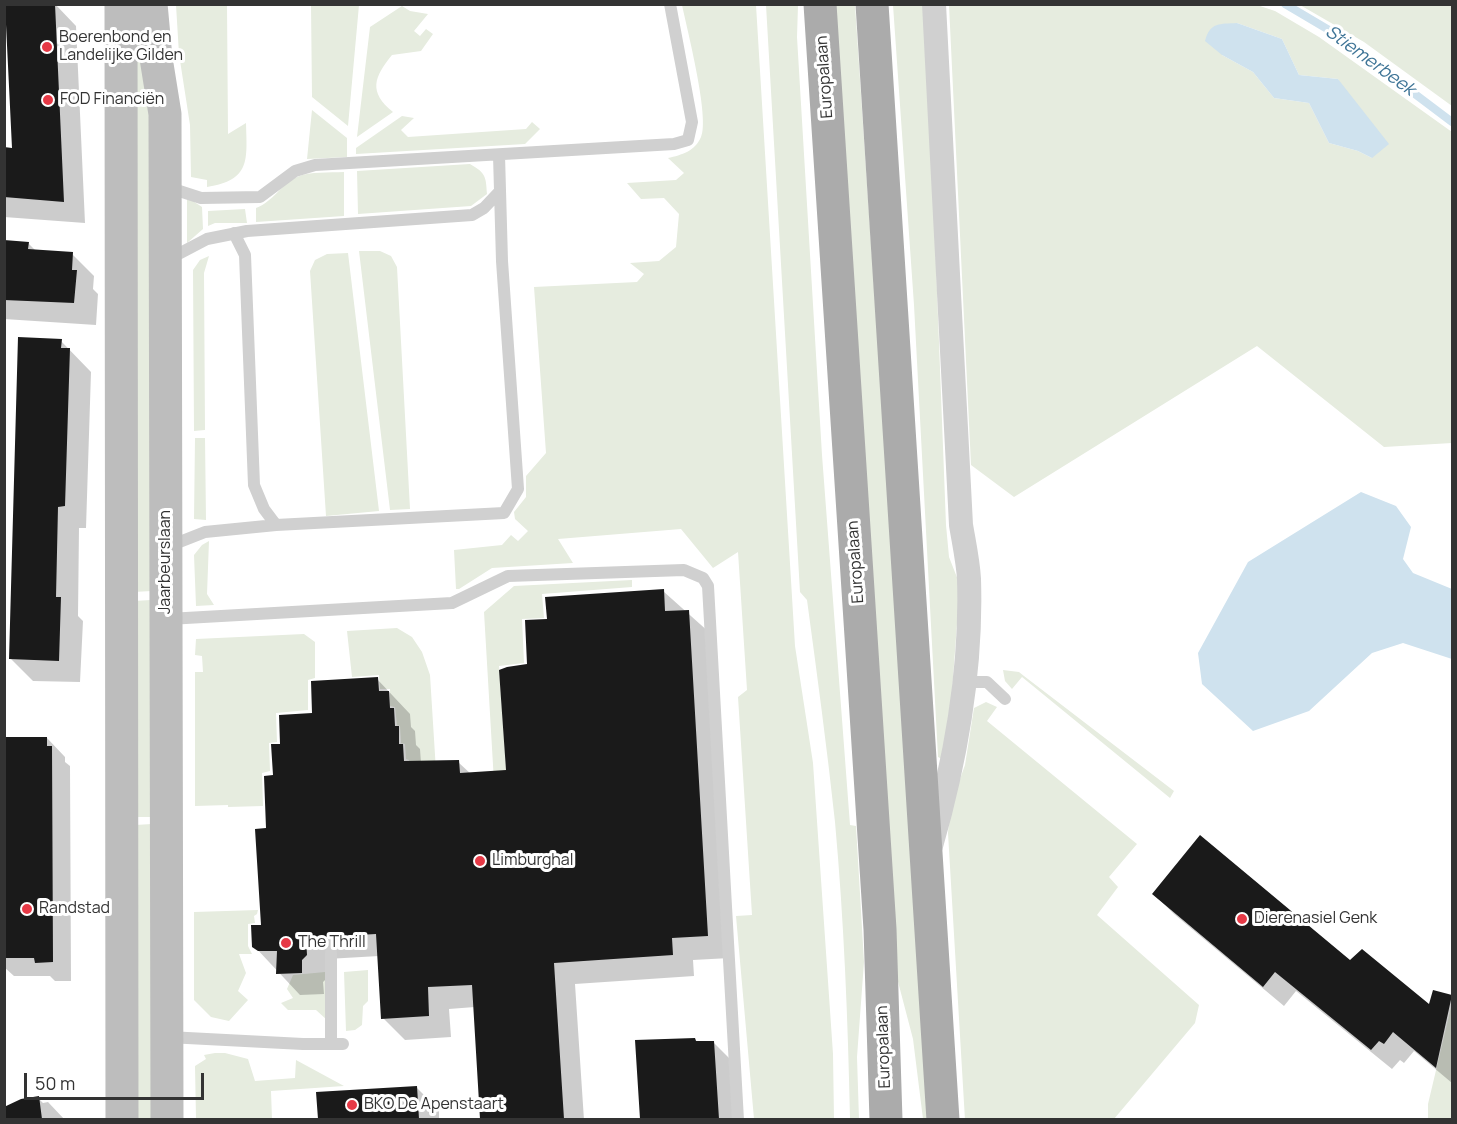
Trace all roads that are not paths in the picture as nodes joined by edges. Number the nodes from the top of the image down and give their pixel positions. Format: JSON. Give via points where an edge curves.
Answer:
{"nodes":[{"id":1,"x":122,"y":4,"type":"edge"},
{"id":2,"x":151,"y":4,"type":"edge"},
{"id":3,"x":670,"y":4,"type":"edge"},
{"id":4,"x":820,"y":4,"type":"edge"},
{"id":5,"x":872,"y":4,"type":"edge"},
{"id":6,"x":934,"y":4,"type":"edge"},
{"id":7,"x":499,"y":155,"type":"junction"},
{"id":8,"x":166,"y":187,"type":"junction"},
{"id":9,"x":500,"y":191,"type":"junction"},
{"id":10,"x":234,"y":233,"type":"junction"},
{"id":11,"x":166,"y":261,"type":"junction"},
{"id":12,"x":276,"y":525,"type":"junction"},
{"id":13,"x":166,"y":553,"type":"junction"},
{"id":14,"x":167,"y":619,"type":"junction"},
{"id":15,"x":963,"y":682,"type":"junction"},
{"id":16,"x":1005,"y":699,"type":"dead end"},
{"id":17,"x":925,"y":865,"type":"junction"},
{"id":18,"x":331,"y":953,"type":"dead end"},
{"id":19,"x":167,"y":1037,"type":"junction"},
{"id":20,"x":122,"y":1119,"type":"edge"},
{"id":21,"x":167,"y":1119,"type":"edge"},
{"id":22,"x":738,"y":1119,"type":"edge"},
{"id":23,"x":886,"y":1119,"type":"edge"},
{"id":24,"x":943,"y":1119,"type":"edge"}],
"edges":[{"from":1,"to":20,"type":"main road"},
{"from":2,"to":8,"type":"main road","name":"Jaarbeurslaan","via":[[165,114]]},
{"from":3,"to":7,"type":"lane","via":[[692,122],[688,140]]},
{"from":4,"to":23,"type":"main road","name":"Europalaan","via":[[880,929]]},
{"from":5,"to":17,"type":"main road"},
{"from":6,"to":15,"type":"street","via":[[961,513],[969,577],[969,647]]},
{"from":7,"to":8,"type":"lane","via":[[315,165],[295,171],[260,197],[250,198],[201,198]]},
{"from":7,"to":9,"type":"lane"},
{"from":8,"to":11,"type":"main road","name":"Jaarbeurslaan"},
{"from":9,"to":10,"type":"lane","via":[[472,215]]},
{"from":9,"to":12,"type":"lane","via":[[518,489],[504,513]]},
{"from":10,"to":11,"type":"lane","via":[[207,239]]},
{"from":10,"to":12,"type":"lane","via":[[245,255],[254,485]]},
{"from":11,"to":13,"type":"main road","name":"Jaarbeurslaan"},
{"from":12,"to":13,"type":"lane","via":[[201,533],[177,543]]},
{"from":13,"to":14,"type":"main road","name":"Jaarbeurslaan"},
{"from":14,"to":19,"type":"main road","name":"Jaarbeurslaan"},
{"from":14,"to":22,"type":"lane","via":[[452,603],[508,576],[684,570],[703,578],[708,586]]},
{"from":15,"to":16,"type":"lane","via":[[987,682]]},
{"from":15,"to":17,"type":"street","via":[[960,727]]},
{"from":17,"to":24,"type":"main road"},
{"from":18,"to":19,"type":"lane","via":[[337,1044]]},
{"from":19,"to":21,"type":"main road","name":"Jaarbeurslaan"}]}
